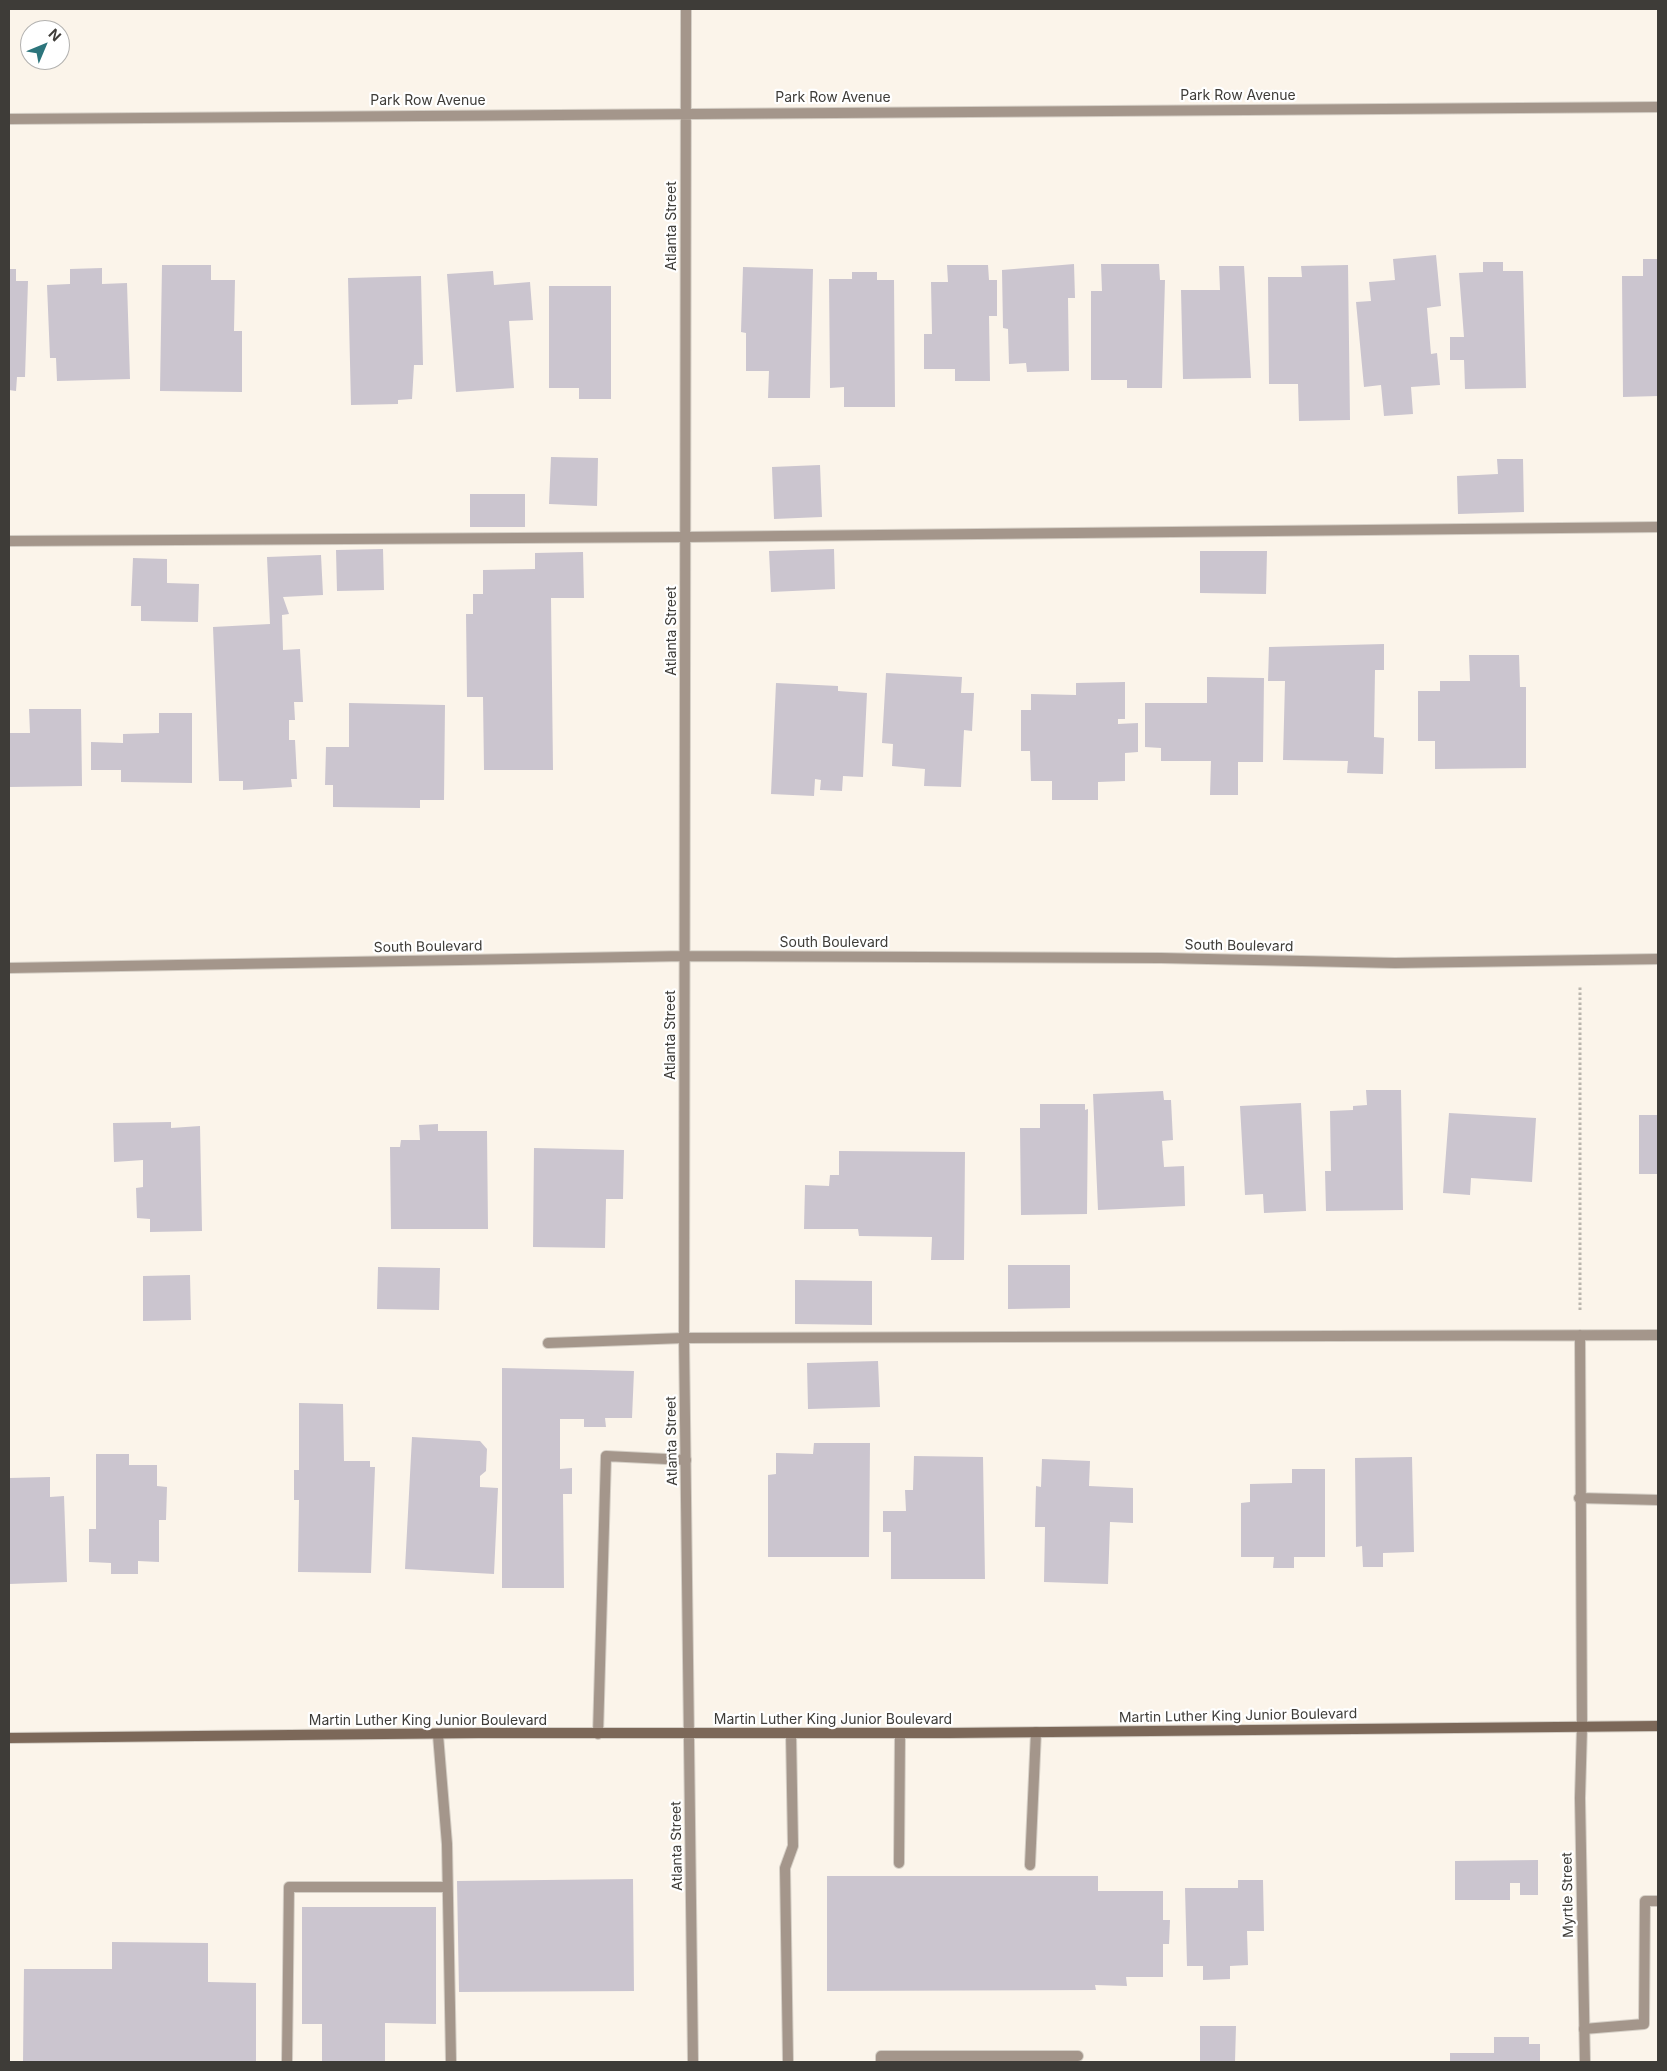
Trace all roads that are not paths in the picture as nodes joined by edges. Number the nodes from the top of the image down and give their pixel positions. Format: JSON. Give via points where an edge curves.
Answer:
{"nodes":[{"id":1,"x":686,"y":9,"type":"edge"},
{"id":2,"x":1658,"y":107,"type":"edge"},
{"id":3,"x":686,"y":113,"type":"junction"},
{"id":4,"x":9,"y":118,"type":"edge"},
{"id":5,"x":1658,"y":527,"type":"edge"},
{"id":6,"x":686,"y":537,"type":"junction"},
{"id":7,"x":9,"y":541,"type":"edge"},
{"id":8,"x":685,"y":956,"type":"junction"},
{"id":9,"x":1658,"y":959,"type":"edge"},
{"id":10,"x":9,"y":968,"type":"edge"},
{"id":11,"x":1580,"y":1335,"type":"junction"},
{"id":12,"x":1658,"y":1335,"type":"edge"},
{"id":13,"x":684,"y":1338,"type":"junction"},
{"id":14,"x":548,"y":1343,"type":"dead end"},
{"id":15,"x":686,"y":1460,"type":"junction"},
{"id":16,"x":1579,"y":1498,"type":"junction"},
{"id":17,"x":1658,"y":1500,"type":"edge"},
{"id":18,"x":1658,"y":1726,"type":"edge"},
{"id":19,"x":1582,"y":1727,"type":"junction"},
{"id":20,"x":1036,"y":1732,"type":"junction"},
{"id":21,"x":790,"y":1733,"type":"junction"},
{"id":22,"x":900,"y":1733,"type":"junction"},
{"id":23,"x":598,"y":1734,"type":"junction"},
{"id":24,"x":689,"y":1734,"type":"junction"},
{"id":25,"x":438,"y":1735,"type":"junction"},
{"id":26,"x":9,"y":1738,"type":"edge"},
{"id":27,"x":898,"y":1863,"type":"dead end"},
{"id":28,"x":1030,"y":1865,"type":"dead end"},
{"id":29,"x":447,"y":1888,"type":"junction"},
{"id":30,"x":1658,"y":1901,"type":"edge"},
{"id":31,"x":1584,"y":2029,"type":"junction"},
{"id":32,"x":1078,"y":2056,"type":"dead end"},
{"id":33,"x":287,"y":2062,"type":"edge"},
{"id":34,"x":451,"y":2062,"type":"edge"},
{"id":35,"x":692,"y":2062,"type":"edge"},
{"id":36,"x":788,"y":2062,"type":"edge"},
{"id":37,"x":881,"y":2062,"type":"edge"},
{"id":38,"x":1585,"y":2062,"type":"edge"}],
"edges":[{"from":1,"to":3,"type":"street","name":"Atlanta Street"},
{"from":2,"to":3,"type":"street","name":"Park Row Avenue"},
{"from":3,"to":4,"type":"street","name":"Park Row Avenue"},
{"from":3,"to":6,"type":"street","name":"Atlanta Street"},
{"from":5,"to":6,"type":"street"},
{"from":6,"to":7,"type":"street"},
{"from":6,"to":8,"type":"street","name":"Atlanta Street"},
{"from":8,"to":9,"type":"street","name":"South Boulevard","via":[[1151,958],[1395,963]]},
{"from":8,"to":10,"type":"street","name":"South Boulevard"},
{"from":8,"to":13,"type":"street","name":"Atlanta Street"},
{"from":11,"to":12,"type":"street"},
{"from":11,"to":13,"type":"street"},
{"from":11,"to":16,"type":"street","name":"Myrtle Street"},
{"from":13,"to":14,"type":"street"},
{"from":13,"to":15,"type":"street","name":"Atlanta Street"},
{"from":15,"to":23,"type":"street","via":[[606,1456]]},
{"from":15,"to":24,"type":"street","name":"Atlanta Street"},
{"from":16,"to":17,"type":"street"},
{"from":16,"to":19,"type":"street","name":"Myrtle Street"},
{"from":18,"to":19,"type":"main road","name":"Martin Luther King Junior Boulevard"},
{"from":19,"to":20,"type":"main road","name":"Martin Luther King Junior Boulevard"},
{"from":19,"to":31,"type":"street","name":"Myrtle Street"},
{"from":20,"to":22,"type":"main road","name":"Martin Luther King Junior Boulevard"},
{"from":20,"to":28,"type":"street"},
{"from":21,"to":22,"type":"main road","name":"Martin Luther King Junior Boulevard"},
{"from":21,"to":24,"type":"main road","name":"Martin Luther King Junior Boulevard"},
{"from":21,"to":36,"type":"street","via":[[793,1846],[785,1868]]},
{"from":22,"to":27,"type":"street"},
{"from":23,"to":24,"type":"main road","name":"Martin Luther King Junior Boulevard"},
{"from":23,"to":25,"type":"main road","name":"Martin Luther King Junior Boulevard"},
{"from":24,"to":35,"type":"street","name":"Atlanta Street"},
{"from":25,"to":26,"type":"main road","name":"Martin Luther King Junior Boulevard"},
{"from":25,"to":29,"type":"street","via":[[447,1844]]},
{"from":29,"to":33,"type":"street","via":[[289,1887]]},
{"from":29,"to":34,"type":"street"},
{"from":30,"to":31,"type":"street","via":[[1645,1901],[1644,2024]]},
{"from":31,"to":38,"type":"street","name":"Myrtle Street"},
{"from":32,"to":37,"type":"street","via":[[881,2056]]}]}
